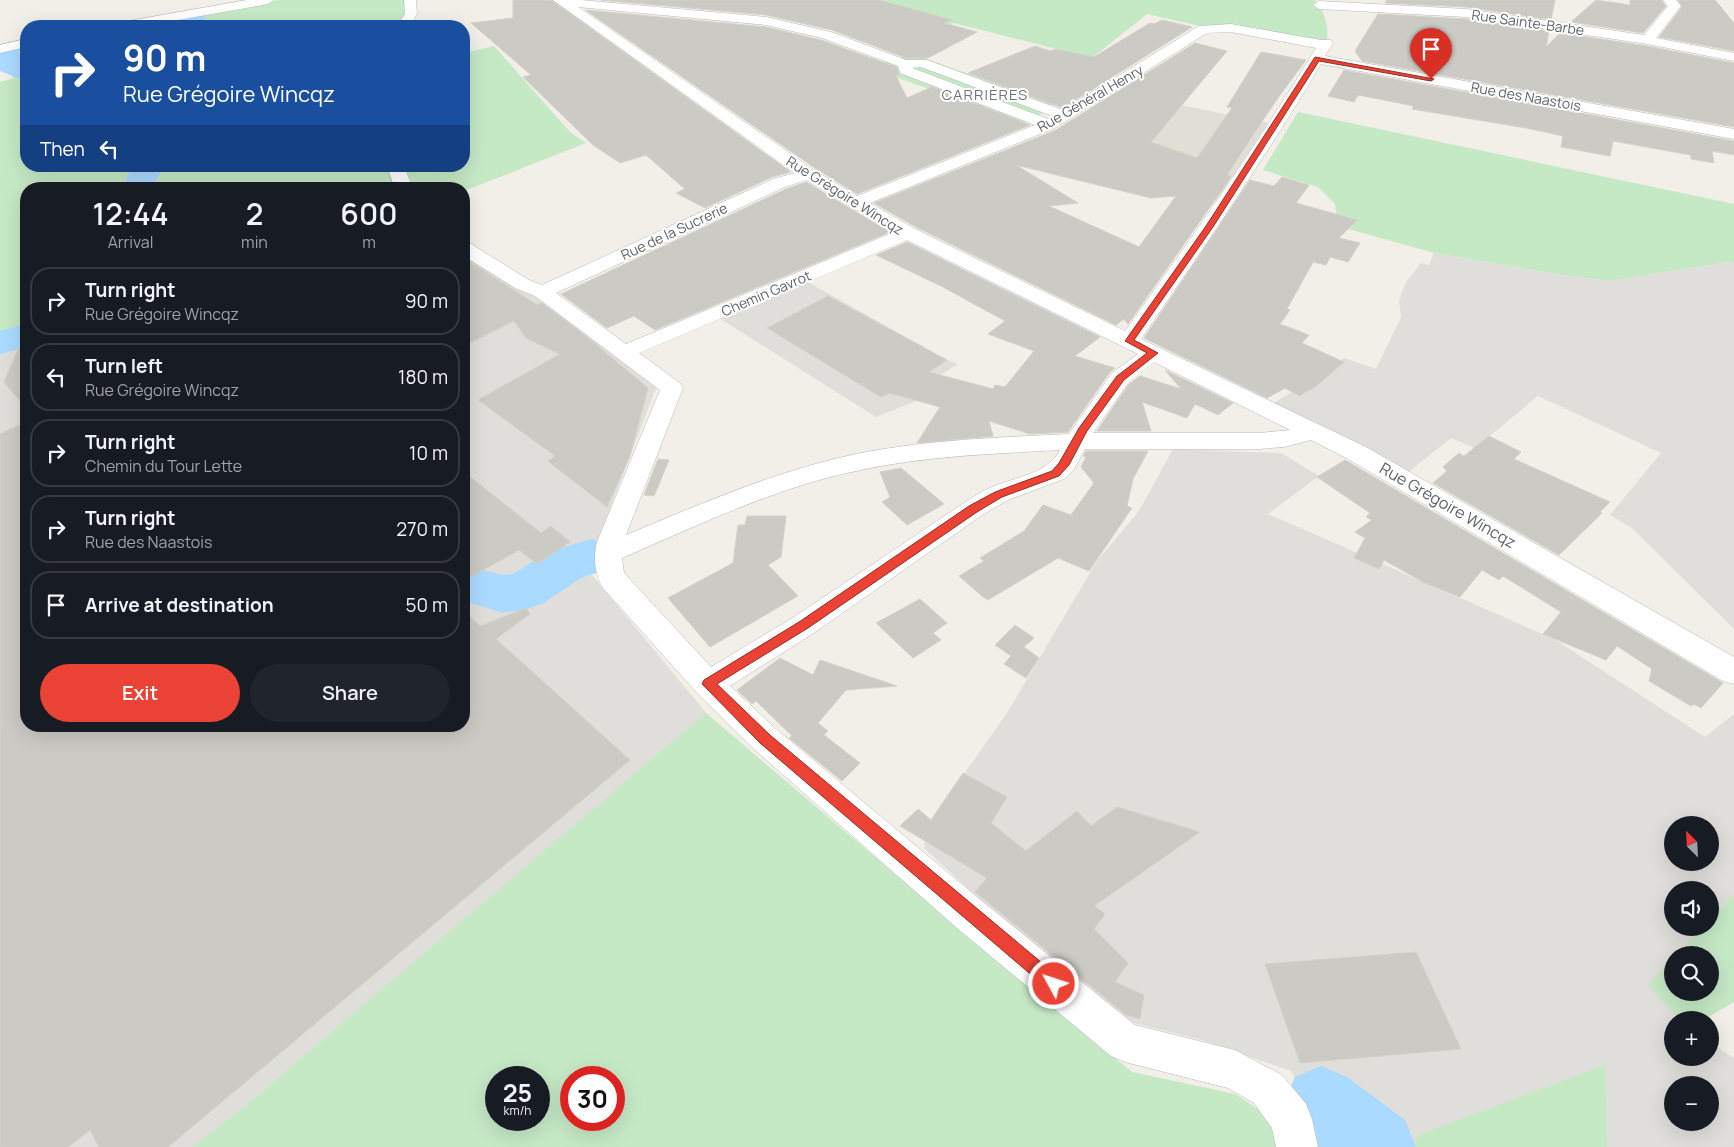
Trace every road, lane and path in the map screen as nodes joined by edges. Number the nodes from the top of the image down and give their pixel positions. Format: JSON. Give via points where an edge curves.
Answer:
{"nodes":[{"id":1,"x":268,"y":0,"type":"edge"},
{"id":2,"x":410,"y":0,"type":"edge"},
{"id":3,"x":559,"y":0,"type":"edge"},
{"id":4,"x":1669,"y":0,"type":"edge"},
{"id":5,"x":1322,"y":13,"type":"edge"},
{"id":6,"x":156,"y":20,"type":"edge"},
{"id":7,"x":408,"y":20,"type":"edge"},
{"id":8,"x":1647,"y":40,"type":"junction"},
{"id":9,"x":20,"y":44,"type":"edge"},
{"id":10,"x":1325,"y":45,"type":"junction"},
{"id":11,"x":0,"y":49,"type":"edge"},
{"id":12,"x":1734,"y":57,"type":"edge"},
{"id":13,"x":1318,"y":59,"type":"junction"},
{"id":14,"x":905,"y":64,"type":"junction"},
{"id":15,"x":1065,"y":116,"type":"junction"},
{"id":16,"x":1049,"y":125,"type":"junction"},
{"id":17,"x":1734,"y":134,"type":"edge"},
{"id":18,"x":808,"y":174,"type":"junction"},
{"id":19,"x":855,"y":202,"type":"junction"},
{"id":20,"x":908,"y":234,"type":"junction"},
{"id":21,"x":470,"y":252,"type":"edge"},
{"id":22,"x":542,"y":292,"type":"junction"},
{"id":23,"x":1129,"y":341,"type":"junction"},
{"id":24,"x":624,"y":352,"type":"junction"},
{"id":25,"x":1153,"y":353,"type":"junction"},
{"id":26,"x":1313,"y":432,"type":"junction"},
{"id":27,"x":1078,"y":441,"type":"junction"},
{"id":28,"x":608,"y":553,"type":"junction"},
{"id":29,"x":1734,"y":672,"type":"edge"},
{"id":30,"x":708,"y":684,"type":"junction"},
{"id":31,"x":1297,"y":1147,"type":"edge"}],
"edges":[{"from":1,"to":6,"type":"street"},
{"from":2,"to":7,"type":"street","via":[[411,14]]},
{"from":3,"to":14,"type":"street","via":[[766,21],[826,35]]},
{"from":3,"to":18,"type":"street","name":"Rue Grégoire Wincqz"},
{"from":4,"to":8,"type":"street","via":[[1674,6]]},
{"from":5,"to":8,"type":"street","name":"Rue Sainte-Barbe","via":[[1522,13]]},
{"from":5,"to":10,"type":"street","via":[[1328,36]]},
{"from":8,"to":12,"type":"street","name":"Rue Sainte-Barbe"},
{"from":9,"to":11,"type":"street"},
{"from":10,"to":13,"type":"street"},
{"from":10,"to":15,"type":"street","name":"Rue Général Henry","via":[[1231,28],[1204,28]]},
{"from":13,"to":17,"type":"street","name":"Rue des Naastois"},
{"from":13,"to":23,"type":"street","via":[[1209,227]]},
{"from":14,"to":15,"type":"street","via":[[922,63]]},
{"from":14,"to":16,"type":"street","via":[[905,70]]},
{"from":15,"to":16,"type":"street","name":"Rue Général Henry"},
{"from":16,"to":19,"type":"street","name":"Rue Général Henry"},
{"from":18,"to":19,"type":"street","name":"Rue Grégoire Wincqz"},
{"from":18,"to":22,"type":"street","name":"Rue de la Sucrerie","via":[[779,183]]},
{"from":19,"to":20,"type":"street","name":"Rue Grégoire Wincqz"},
{"from":20,"to":23,"type":"street","name":"Rue Grégoire Wincqz"},
{"from":20,"to":24,"type":"street","name":"Chemin Gavrot"},
{"from":21,"to":22,"type":"street","via":[[522,284]]},
{"from":22,"to":24,"type":"street"},
{"from":23,"to":25,"type":"street","name":"Rue Grégoire Wincqz"},
{"from":24,"to":28,"type":"street","via":[[672,388],[614,528]]},
{"from":25,"to":26,"type":"street","name":"Rue Grégoire Wincqz"},
{"from":25,"to":27,"type":"street","via":[[1120,378],[1082,430]]},
{"from":26,"to":27,"type":"street","via":[[1259,441]]},
{"from":26,"to":29,"type":"street","name":"Rue Grégoire Wincqz","via":[[1372,461]]},
{"from":27,"to":28,"type":"street","via":[[939,449],[853,463],[740,497]]},
{"from":27,"to":30,"type":"street","via":[[1056,473],[999,494],[973,509],[804,625]]},
{"from":28,"to":30,"type":"street","via":[[612,580]]},
{"from":30,"to":31,"type":"street","via":[[765,739],[1125,1042],[1235,1070],[1268,1089],[1291,1119]]}]}
